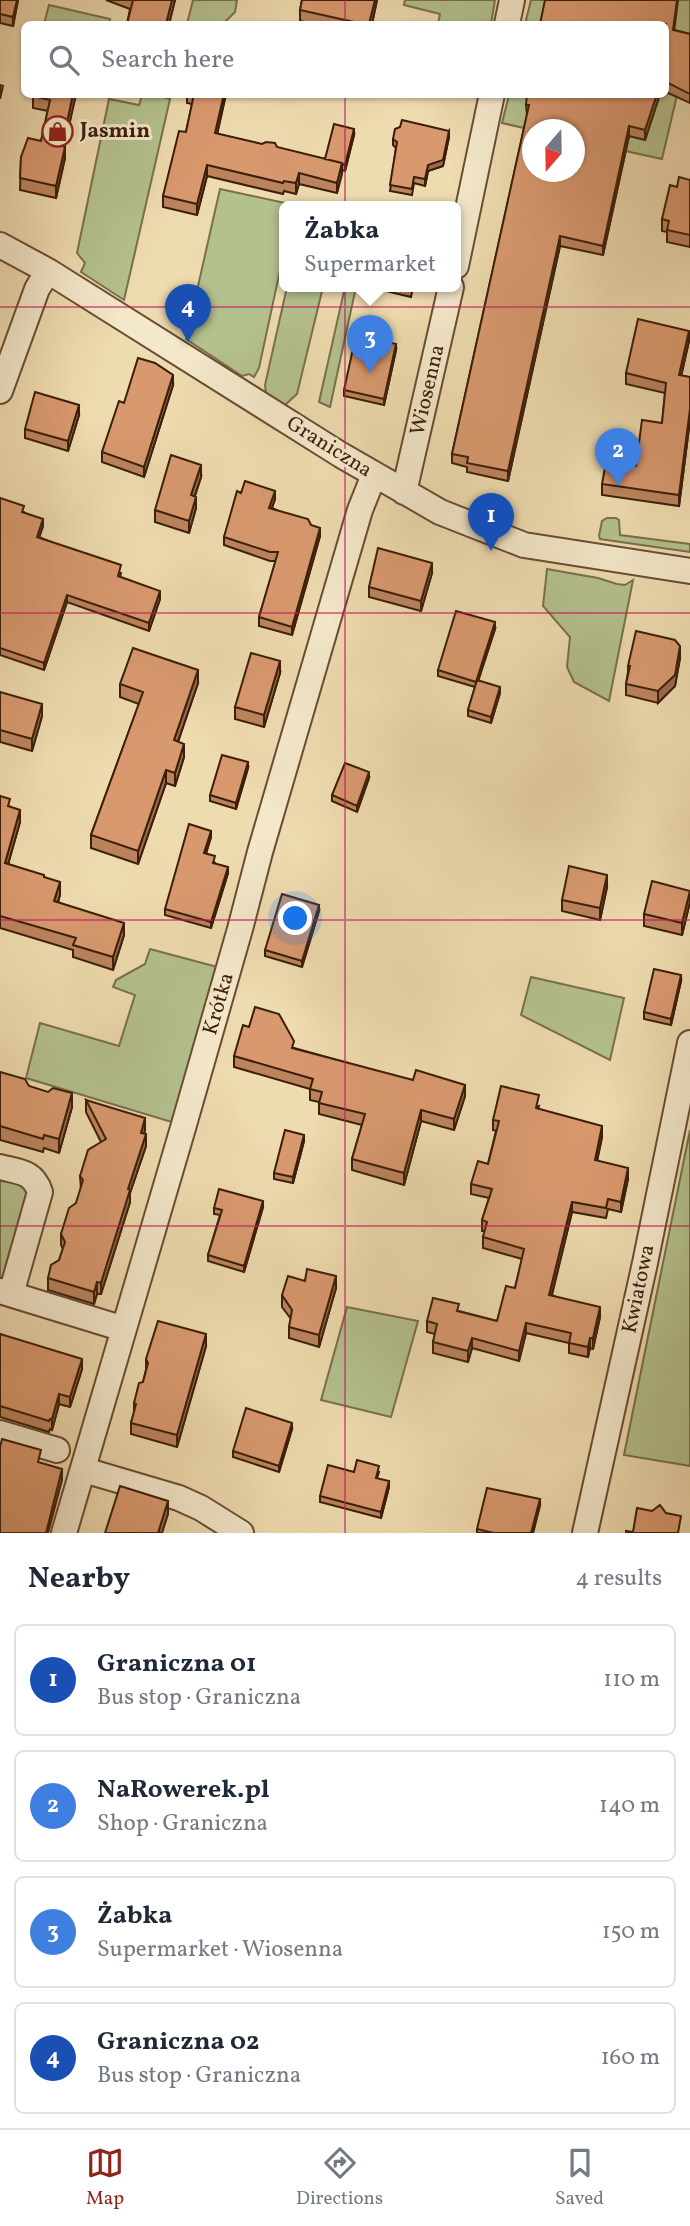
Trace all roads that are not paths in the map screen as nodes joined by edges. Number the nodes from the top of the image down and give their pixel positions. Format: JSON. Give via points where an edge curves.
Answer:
{"nodes":[{"id":1,"x":512,"y":0,"type":"edge"},
{"id":2,"x":508,"y":21,"type":"edge"},
{"id":3,"x":491,"y":98,"type":"edge"},
{"id":4,"x":461,"y":242,"type":"edge"},
{"id":5,"x":0,"y":245,"type":"edge"},
{"id":6,"x":48,"y":271,"type":"junction"},
{"id":7,"x":450,"y":292,"type":"edge"},
{"id":8,"x":0,"y":391,"type":"edge"},
{"id":9,"x":374,"y":475,"type":"junction"},
{"id":10,"x":404,"y":492,"type":"junction"},
{"id":11,"x":690,"y":571,"type":"edge"},
{"id":12,"x":690,"y":1044,"type":"edge"},
{"id":13,"x":0,"y":1167,"type":"edge"},
{"id":14,"x":6,"y":1292,"type":"edge"},
{"id":15,"x":124,"y":1329,"type":"junction"},
{"id":16,"x":0,"y":1433,"type":"edge"},
{"id":17,"x":57,"y":1450,"type":"dead end"},
{"id":18,"x":83,"y":1470,"type":"junction"},
{"id":19,"x":64,"y":1533,"type":"edge"},
{"id":20,"x":241,"y":1533,"type":"edge"},
{"id":21,"x":584,"y":1533,"type":"edge"}],
"edges":[{"from":1,"to":2,"type":"street"},
{"from":3,"to":4,"type":"street"},
{"from":5,"to":6,"type":"street","name":"Graniczna"},
{"from":6,"to":8,"type":"street","via":[[37,289]]},
{"from":6,"to":9,"type":"street","name":"Graniczna"},
{"from":7,"to":10,"type":"street","name":"Wiosenna"},
{"from":9,"to":10,"type":"street","name":"Graniczna"},
{"from":9,"to":15,"type":"street","name":"Krótka","via":[[356,522]]},
{"from":10,"to":11,"type":"street","name":"Graniczna","via":[[460,522],[524,545]]},
{"from":12,"to":21,"type":"street","name":"Kwiatowa"},
{"from":13,"to":14,"type":"street","via":[[29,1175],[40,1192]]},
{"from":14,"to":15,"type":"street"},
{"from":15,"to":18,"type":"street","name":"Krótka"},
{"from":16,"to":17,"type":"street"},
{"from":18,"to":19,"type":"street","name":"Krótka"},
{"from":18,"to":20,"type":"street","via":[[179,1498]]}]}
